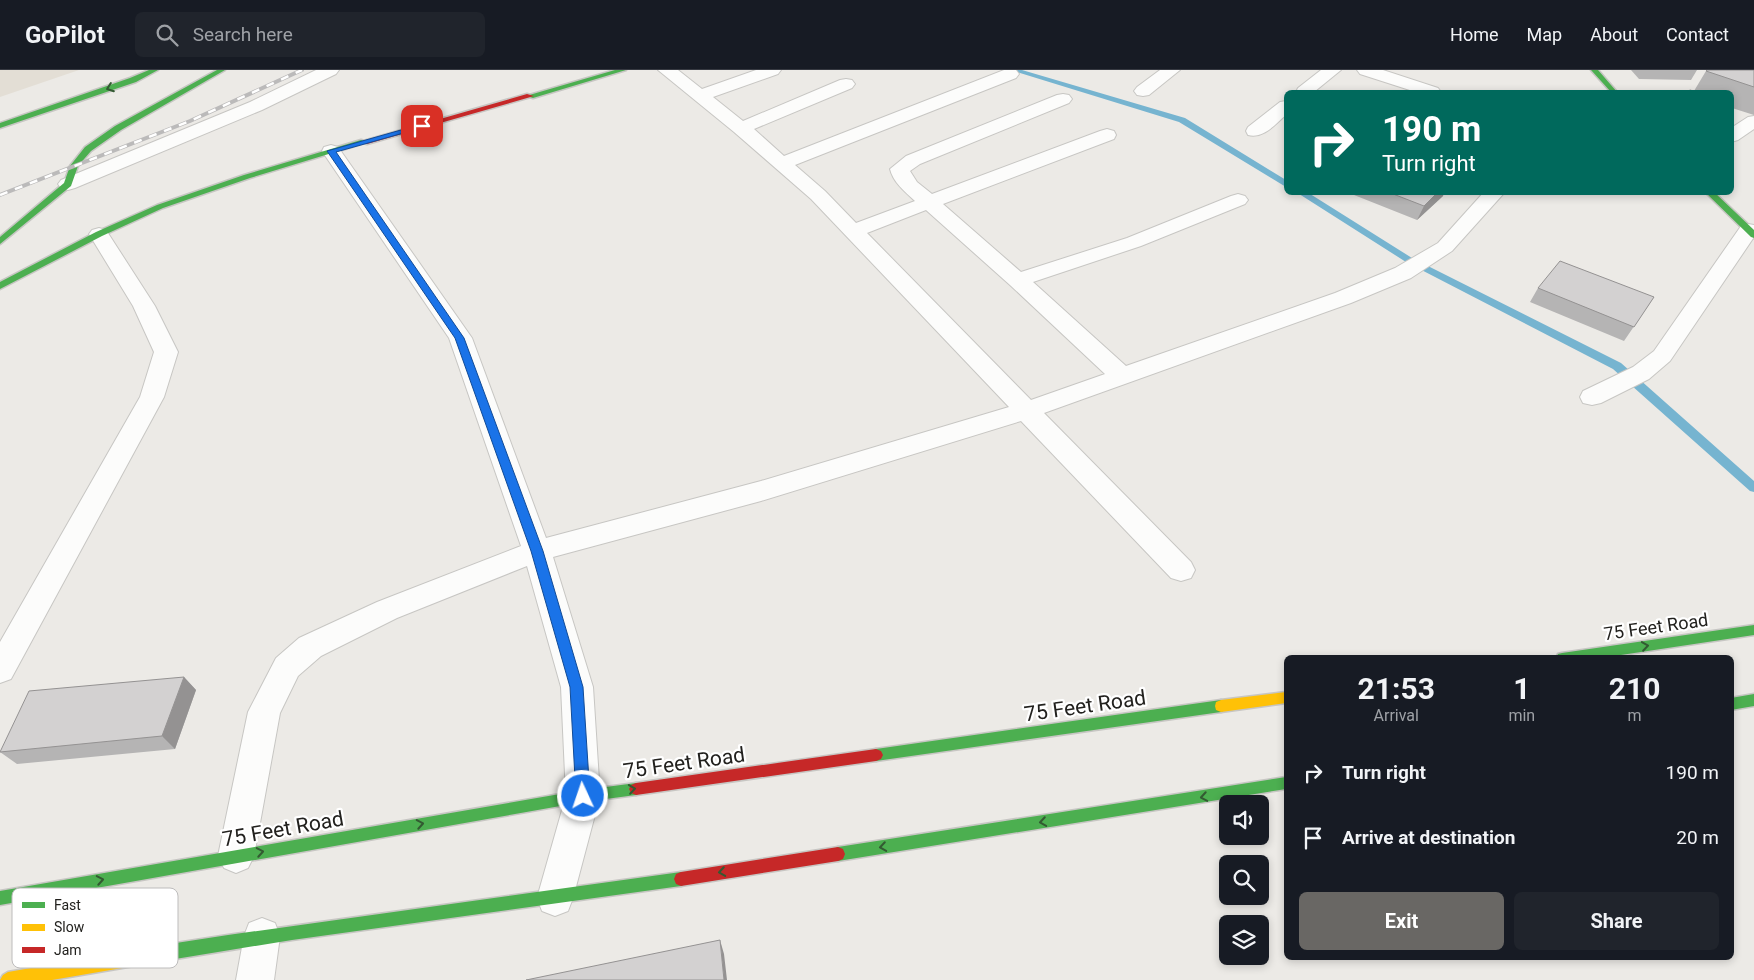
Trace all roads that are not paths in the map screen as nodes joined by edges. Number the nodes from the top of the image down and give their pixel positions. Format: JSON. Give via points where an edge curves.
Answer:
{"nodes":[{"id":1,"x":155,"y":70,"type":"edge"},
{"id":2,"x":222,"y":70,"type":"edge"},
{"id":3,"x":330,"y":70,"type":"edge"},
{"id":4,"x":622,"y":70,"type":"edge"},
{"id":5,"x":666,"y":70,"type":"edge"},
{"id":6,"x":772,"y":70,"type":"edge"},
{"id":7,"x":1171,"y":70,"type":"edge"},
{"id":8,"x":1332,"y":70,"type":"edge"},
{"id":9,"x":1366,"y":70,"type":"edge"},
{"id":10,"x":1594,"y":70,"type":"edge"},
{"id":11,"x":1010,"y":74,"type":"dead end"},
{"id":12,"x":846,"y":84,"type":"dead end"},
{"id":13,"x":1307,"y":90,"type":"edge"},
{"id":14,"x":1416,"y":90,"type":"edge"},
{"id":15,"x":1612,"y":90,"type":"edge"},
{"id":16,"x":1143,"y":92,"type":"dead end"},
{"id":17,"x":700,"y":96,"type":"junction"},
{"id":18,"x":1063,"y":99,"type":"dead end"},
{"id":19,"x":1284,"y":108,"type":"edge"},
{"id":20,"x":1754,"y":121,"type":"edge"},
{"id":21,"x":0,"y":126,"type":"edge"},
{"id":22,"x":741,"y":128,"type":"junction"},
{"id":23,"x":1255,"y":131,"type":"dead end"},
{"id":24,"x":1734,"y":134,"type":"edge"},
{"id":25,"x":1107,"y":135,"type":"dead end"},
{"id":26,"x":331,"y":151,"type":"junction"},
{"id":27,"x":783,"y":163,"type":"junction"},
{"id":28,"x":68,"y":184,"type":"junction"},
{"id":29,"x":1492,"y":195,"type":"edge"},
{"id":30,"x":1712,"y":195,"type":"edge"},
{"id":31,"x":1238,"y":200,"type":"dead end"},
{"id":32,"x":930,"y":203,"type":"junction"},
{"id":33,"x":853,"y":232,"type":"junction"},
{"id":34,"x":1751,"y":233,"type":"edge"},
{"id":35,"x":99,"y":234,"type":"junction"},
{"id":36,"x":0,"y":240,"type":"edge"},
{"id":37,"x":1018,"y":280,"type":"junction"},
{"id":38,"x":0,"y":286,"type":"edge"},
{"id":39,"x":1123,"y":377,"type":"junction"},
{"id":40,"x":1592,"y":397,"type":"dead end"},
{"id":41,"x":1028,"y":410,"type":"junction"},
{"id":42,"x":537,"y":551,"type":"junction"},
{"id":43,"x":1180,"y":570,"type":"dead end"},
{"id":44,"x":1754,"y":630,"type":"edge"},
{"id":45,"x":1583,"y":655,"type":"edge"},
{"id":46,"x":0,"y":670,"type":"edge"},
{"id":47,"x":1284,"y":697,"type":"edge"},
{"id":48,"x":1754,"y":700,"type":"edge"},
{"id":49,"x":1734,"y":703,"type":"edge"},
{"id":50,"x":1284,"y":783,"type":"edge"},
{"id":51,"x":583,"y":796,"type":"junction"},
{"id":52,"x":236,"y":856,"type":"junction"},
{"id":53,"x":56,"y":888,"type":"edge"},
{"id":54,"x":555,"y":898,"type":"junction"},
{"id":55,"x":262,"y":936,"type":"junction"},
{"id":56,"x":178,"y":951,"type":"edge"},
{"id":57,"x":77,"y":968,"type":"edge"},
{"id":58,"x":8,"y":980,"type":"edge"},
{"id":59,"x":255,"y":980,"type":"edge"}],
"edges":[{"from":1,"to":21,"type":"street","one_way":true},
{"from":2,"to":28,"type":"street","via":[[118,128],[88,149],[74,166]]},
{"from":3,"to":28,"type":"street","via":[[256,106]]},
{"from":4,"to":26,"type":"street"},
{"from":5,"to":17,"type":"street"},
{"from":6,"to":17,"type":"street"},
{"from":7,"to":16,"type":"street"},
{"from":8,"to":13,"type":"street"},
{"from":9,"to":14,"type":"street"},
{"from":10,"to":15,"type":"street"},
{"from":11,"to":27,"type":"street"},
{"from":12,"to":22,"type":"street"},
{"from":17,"to":22,"type":"street"},
{"from":18,"to":32,"type":"street","via":[[906,164],[900,169],[901,174]]},
{"from":19,"to":23,"type":"street"},
{"from":20,"to":24,"type":"street"},
{"from":22,"to":27,"type":"street"},
{"from":25,"to":32,"type":"street"},
{"from":26,"to":35,"type":"street","via":[[176,201]]},
{"from":26,"to":42,"type":"street","via":[[460,338]]},
{"from":27,"to":33,"type":"street"},
{"from":28,"to":36,"type":"street"},
{"from":29,"to":39,"type":"street","via":[[1445,247],[1418,264],[1343,298]]},
{"from":30,"to":34,"type":"street"},
{"from":31,"to":37,"type":"street","via":[[1134,242]]},
{"from":32,"to":33,"type":"street"},
{"from":32,"to":37,"type":"street"},
{"from":33,"to":41,"type":"street"},
{"from":34,"to":40,"type":"street","via":[[1662,356],[1634,377]]},
{"from":35,"to":38,"type":"street"},
{"from":35,"to":46,"type":"street","via":[[144,306],[166,352],[152,397]]},
{"from":37,"to":39,"type":"street"},
{"from":39,"to":41,"type":"street"},
{"from":41,"to":42,"type":"street","via":[[761,491]]},
{"from":41,"to":43,"type":"street"},
{"from":42,"to":51,"type":"street","via":[[577,687]]},
{"from":42,"to":52,"type":"street","via":[[387,610],[310,647],[287,667],[264,712]]},
{"from":45,"to":44,"type":"street","name":"75 Feet Road","one_way":true},
{"from":51,"to":47,"type":"street","name":"75 Feet Road","one_way":true},
{"from":48,"to":49,"type":"street"},
{"from":50,"to":54,"type":"street","one_way":true},
{"from":52,"to":51,"type":"street","name":"75 Feet Road","one_way":true},
{"from":51,"to":54,"type":"street"},
{"from":53,"to":52,"type":"street","name":"75 Feet Road","one_way":true},
{"from":54,"to":55,"type":"street"},
{"from":55,"to":56,"type":"street"},
{"from":55,"to":59,"type":"street"},
{"from":57,"to":58,"type":"street"}]}
